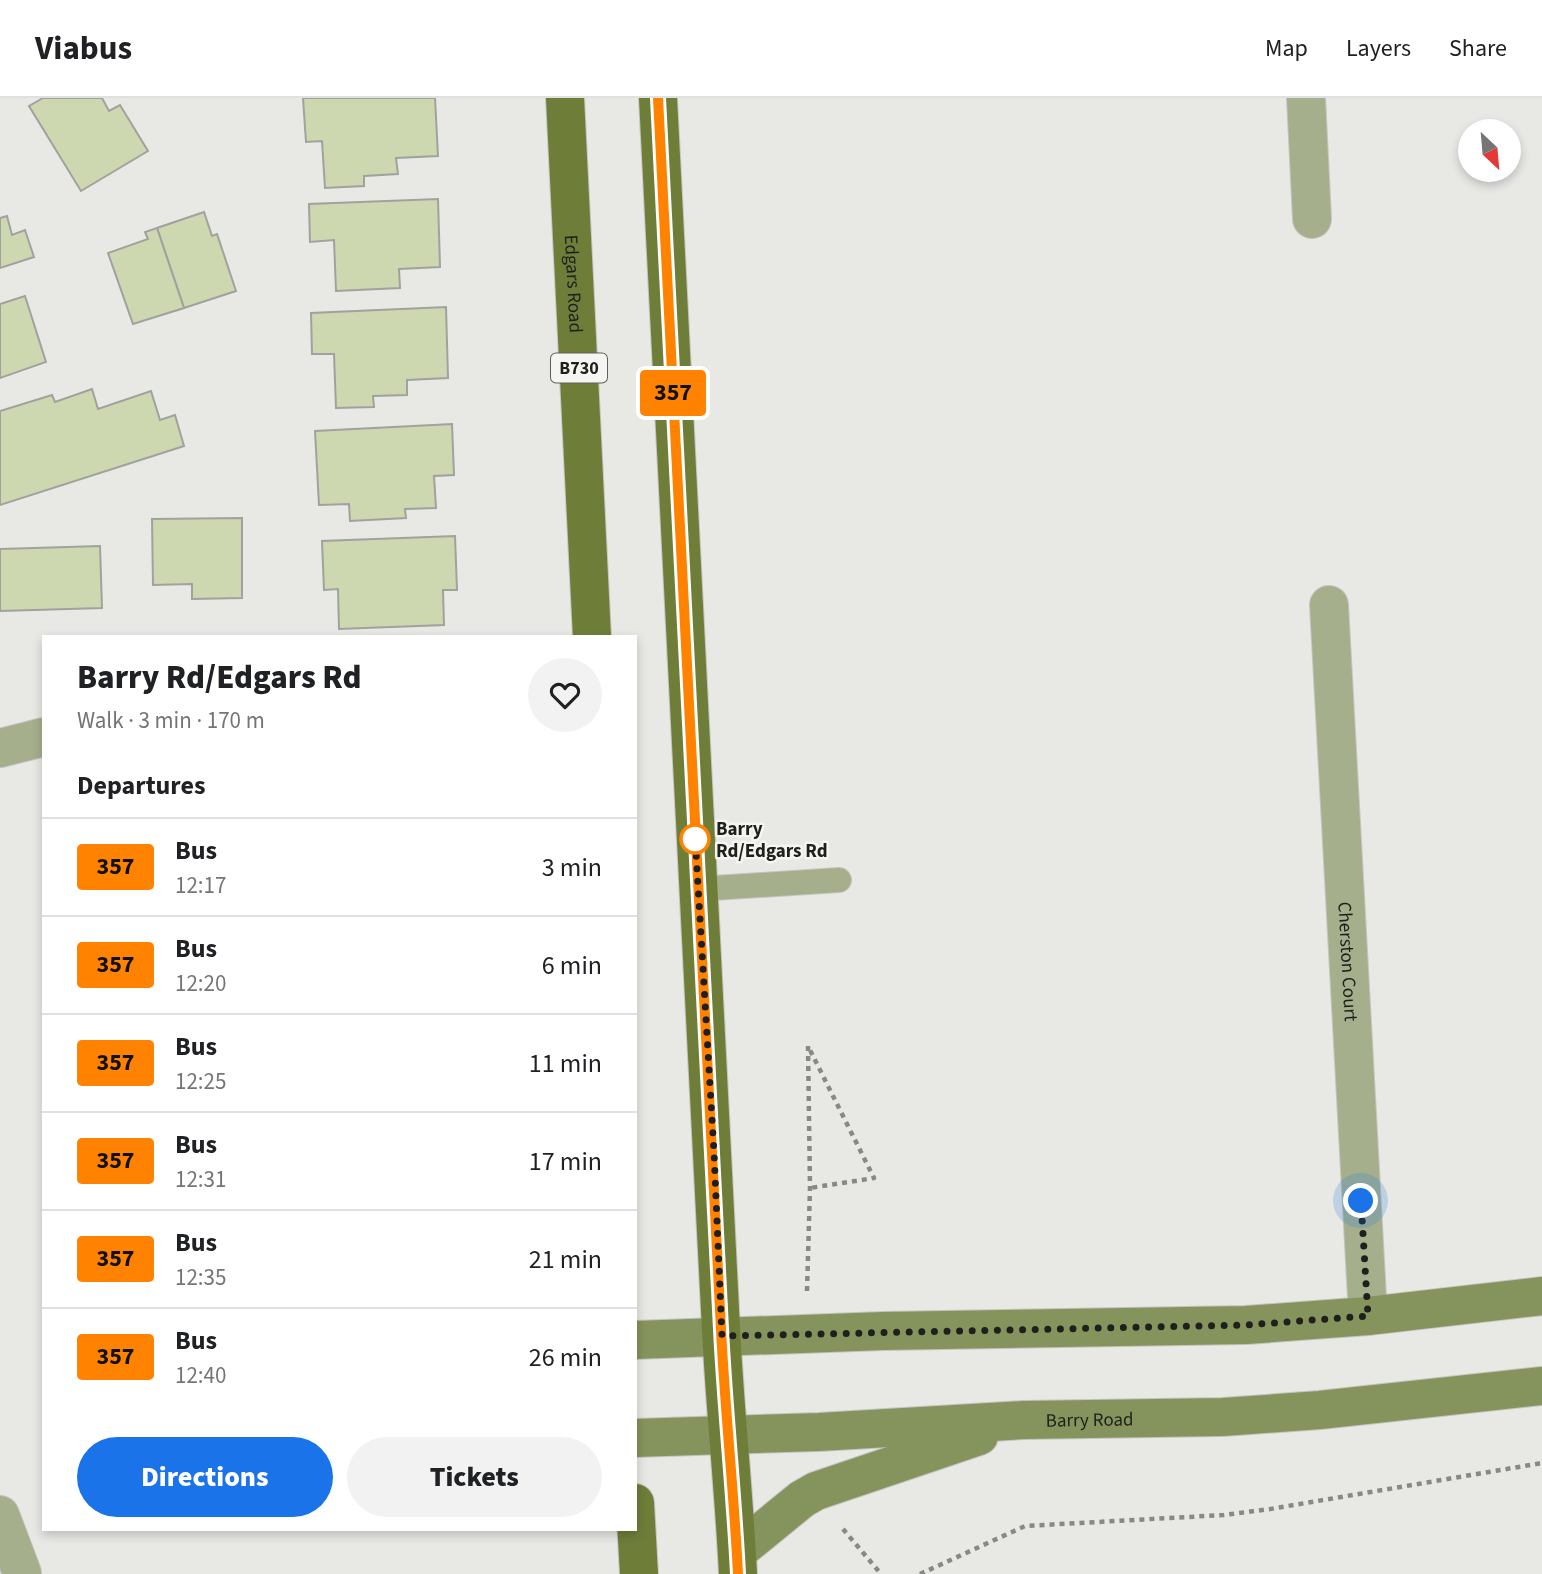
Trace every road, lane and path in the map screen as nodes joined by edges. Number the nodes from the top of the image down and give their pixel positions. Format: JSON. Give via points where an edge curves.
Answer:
{"nodes":[{"id":1,"x":565,"y":98,"type":"edge"},
{"id":2,"x":658,"y":98,"type":"edge"},
{"id":3,"x":1306,"y":98,"type":"edge"},
{"id":4,"x":1312,"y":219,"type":"dead end"},
{"id":5,"x":1329,"y":605,"type":"dead end"},
{"id":6,"x":592,"y":635,"type":"edge"},
{"id":7,"x":42,"y":738,"type":"edge"},
{"id":8,"x":0,"y":748,"type":"edge"},
{"id":9,"x":839,"y":880,"type":"dead end"},
{"id":10,"x":698,"y":889,"type":"junction"},
{"id":11,"x":810,"y":1188,"type":"joint"},
{"id":12,"x":1542,"y":1296,"type":"edge"},
{"id":13,"x":1368,"y":1316,"type":"junction"},
{"id":14,"x":722,"y":1336,"type":"junction"},
{"id":15,"x":637,"y":1340,"type":"edge"},
{"id":16,"x":1542,"y":1386,"type":"edge"},
{"id":17,"x":1024,"y":1420,"type":"junction"},
{"id":18,"x":729,"y":1433,"type":"junction"},
{"id":19,"x":637,"y":1438,"type":"edge"},
{"id":20,"x":1542,"y":1463,"type":"edge"},
{"id":21,"x":0,"y":1515,"type":"edge"},
{"id":22,"x":637,"y":1531,"type":"edge"},
{"id":23,"x":737,"y":1563,"type":"edge"},
{"id":24,"x":22,"y":1573,"type":"edge"},
{"id":25,"x":639,"y":1574,"type":"edge"},
{"id":26,"x":920,"y":1574,"type":"edge"}],
"edges":[{"from":1,"to":6,"type":"main road","name":"Edgars Road","number":"B730"},
{"from":2,"to":10,"type":"main road"},
{"from":3,"to":4,"type":"street"},
{"from":5,"to":13,"type":"street","name":"Cherston Court"},
{"from":7,"to":8,"type":"street"},
{"from":9,"to":10,"type":"lane"},
{"from":10,"to":14,"type":"main road"},
{"from":11,"to":11,"type":"path","via":[[874,1178],[808,1046],[810,1175]]},
{"from":12,"to":13,"type":"street"},
{"from":13,"to":14,"type":"street","via":[[1246,1325]]},
{"from":14,"to":15,"type":"street"},
{"from":14,"to":18,"type":"main road"},
{"from":16,"to":17,"type":"street","name":"Barry Road","via":[[1223,1417]]},
{"from":17,"to":18,"type":"street","name":"Barry Road"},
{"from":17,"to":23,"type":"street","via":[[816,1491],[802,1499]]},
{"from":18,"to":19,"type":"street","name":"Barry Road"},
{"from":18,"to":23,"type":"main road"},
{"from":20,"to":26,"type":"path","via":[[1258,1511],[1025,1525]]},
{"from":21,"to":24,"type":"street"},
{"from":22,"to":25,"type":"main road"}]}
